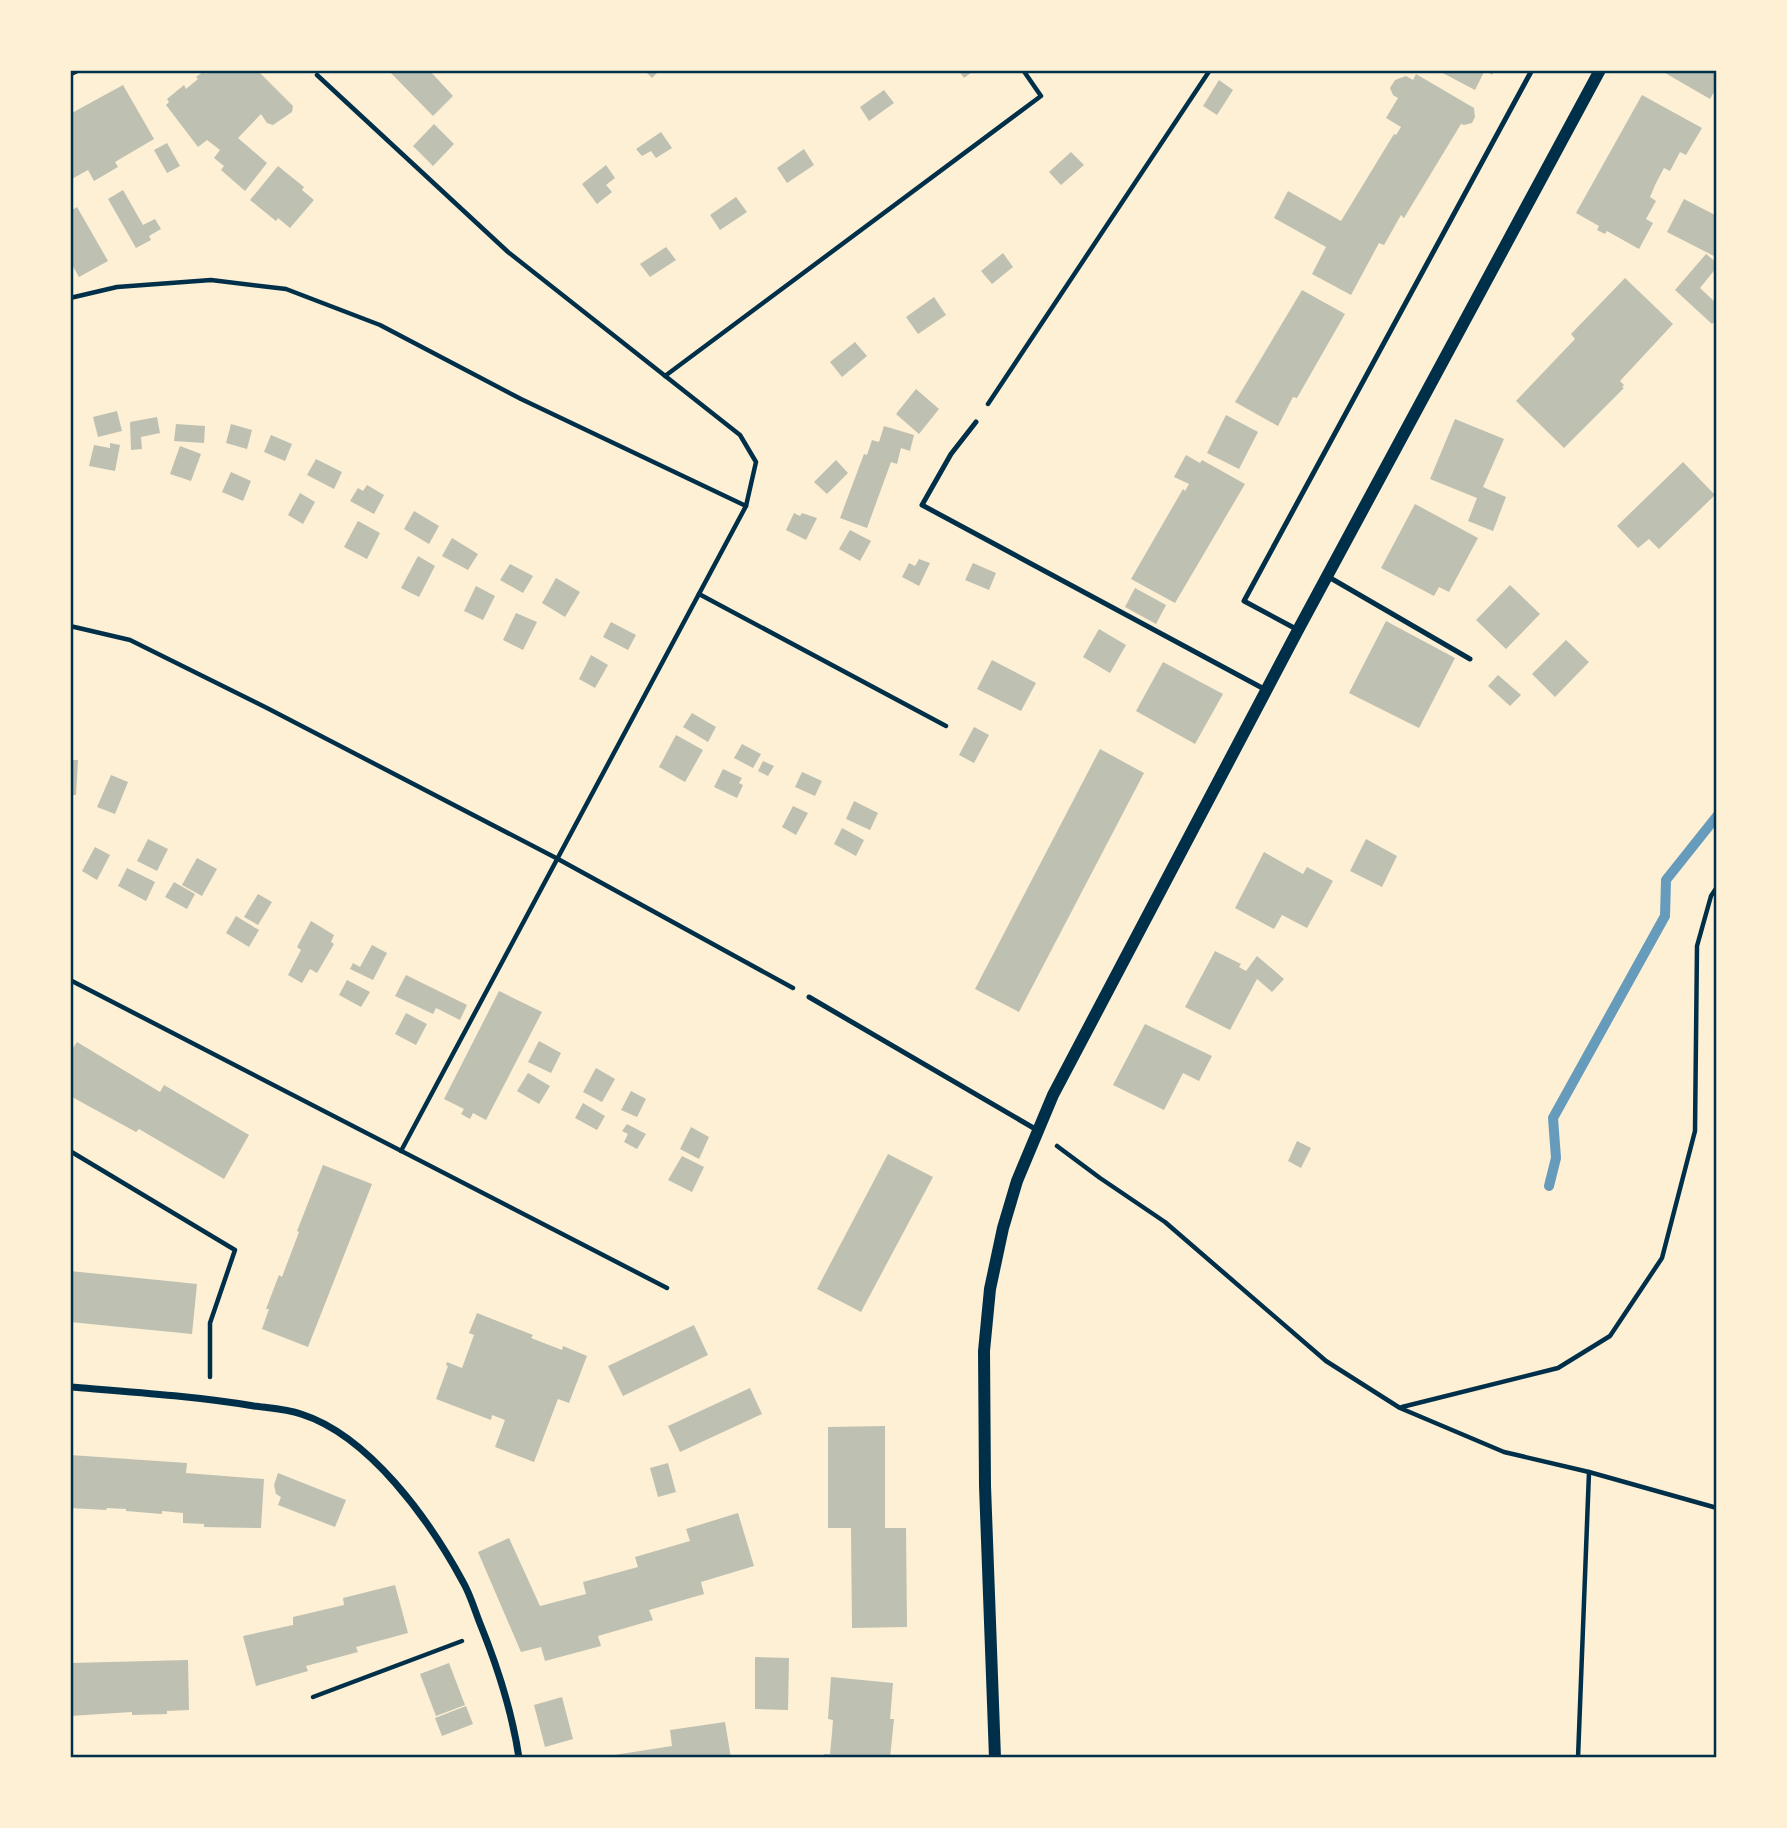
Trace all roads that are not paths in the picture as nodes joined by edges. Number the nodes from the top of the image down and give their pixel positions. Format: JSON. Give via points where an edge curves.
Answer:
{"nodes":[{"id":1,"x":76,"y":70,"type":"edge"},
{"id":2,"x":1532,"y":70,"type":"edge"},
{"id":3,"x":1600,"y":70,"type":"edge"},
{"id":4,"x":70,"y":73,"type":"edge"},
{"id":5,"x":976,"y":422,"type":"road end"},
{"id":6,"x":1327,"y":576,"type":"junction"},
{"id":7,"x":1298,"y":630,"type":"junction"},
{"id":8,"x":1470,"y":659,"type":"dead end"},
{"id":9,"x":1266,"y":690,"type":"junction"},
{"id":10,"x":809,"y":997,"type":"road end"},
{"id":11,"x":1037,"y":1130,"type":"junction"},
{"id":12,"x":70,"y":1387,"type":"edge"},
{"id":13,"x":519,"y":1758,"type":"edge"},
{"id":14,"x":995,"y":1758,"type":"edge"}],
"edges":[{"from":1,"to":4,"type":"street"},
{"from":2,"to":7,"type":"lane","via":[[1244,601]]},
{"from":3,"to":6,"type":"street"},
{"from":5,"to":9,"type":"lane","via":[[951,454],[922,505]]},
{"from":6,"to":7,"type":"street"},
{"from":6,"to":8,"type":"lane"},
{"from":7,"to":9,"type":"street"},
{"from":9,"to":11,"type":"street"},
{"from":10,"to":11,"type":"lane"},
{"from":11,"to":14,"type":"street","via":[[1003,1228],[990,1289],[984,1351]]},
{"from":12,"to":13,"type":"street","via":[[211,1398],[301,1413],[361,1448],[387,1472],[464,1583],[512,1718]]}]}
